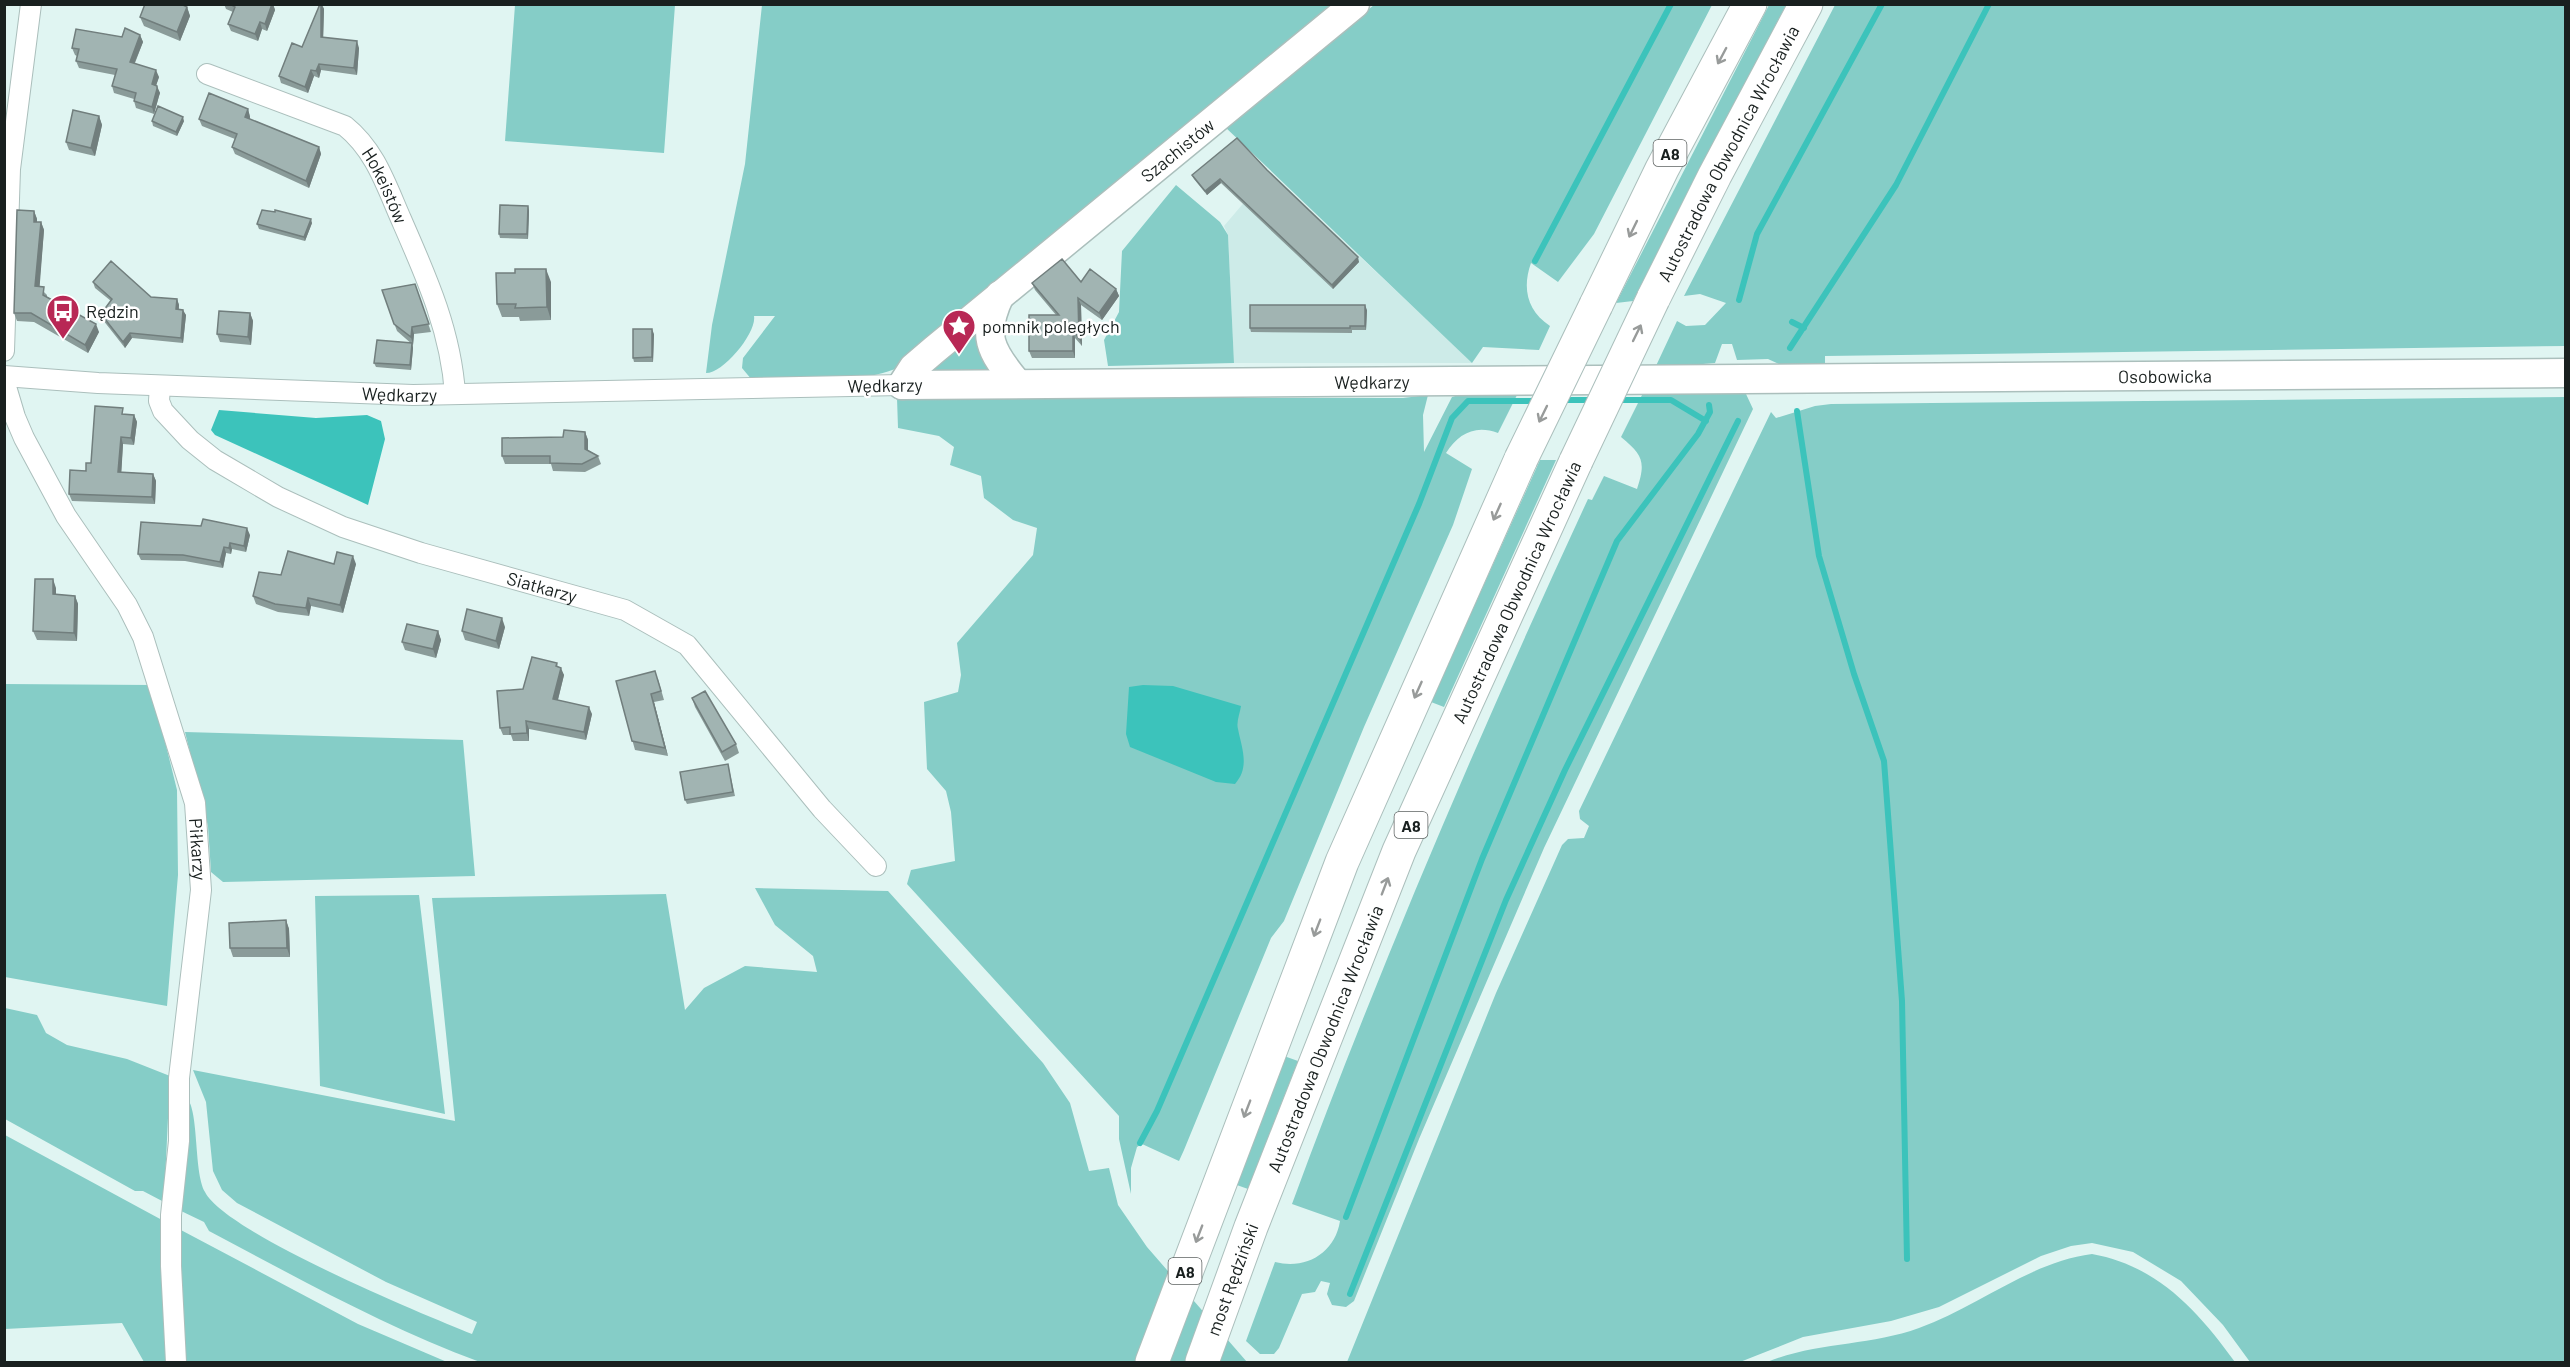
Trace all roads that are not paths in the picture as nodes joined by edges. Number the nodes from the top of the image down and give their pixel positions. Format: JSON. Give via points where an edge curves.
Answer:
{"nodes":[{"id":1,"x":31,"y":4,"type":"edge"},
{"id":2,"x":1355,"y":4,"type":"edge"},
{"id":3,"x":1750,"y":4,"type":"edge"},
{"id":4,"x":1806,"y":4,"type":"edge"},
{"id":5,"x":207,"y":74,"type":"dead end"},
{"id":6,"x":1000,"y":296,"type":"junction"},
{"id":7,"x":4,"y":351,"type":"edge"},
{"id":8,"x":2565,"y":373,"type":"edge"},
{"id":9,"x":4,"y":378,"type":"edge"},
{"id":10,"x":1766,"y":379,"type":"joint"},
{"id":11,"x":1017,"y":384,"type":"junction"},
{"id":12,"x":902,"y":385,"type":"junction"},
{"id":13,"x":160,"y":386,"type":"junction"},
{"id":14,"x":455,"y":394,"type":"junction"},
{"id":15,"x":876,"y":866,"type":"dead end"},
{"id":16,"x":1264,"y":1195,"type":"joint"},
{"id":17,"x":176,"y":1362,"type":"edge"},
{"id":18,"x":1152,"y":1362,"type":"edge"},
{"id":19,"x":1202,"y":1362,"type":"edge"}],
"edges":[{"from":1,"to":7,"type":"street","via":[[10,169]]},
{"from":2,"to":6,"type":"street","name":"Szachistów"},
{"from":3,"to":18,"type":"highway","number":"A8","one_way":true,"bridge":true,"via":[[1662,168],[1521,459],[1342,862]]},
{"from":16,"to":4,"type":"highway","name":"Autostradowa Obwodnica Wrocławia","number":"A8","one_way":true,"bridge":true,"via":[[1399,851],[1576,461],[1715,175]]},
{"from":5,"to":14,"type":"street","name":"Hokeistów","via":[[345,126],[359,137],[383,178],[442,317]]},
{"from":6,"to":11,"type":"street","via":[[990,321],[989,339],[995,355]]},
{"from":6,"to":12,"type":"street","name":"Szachistów","via":[[913,368]]},
{"from":8,"to":10,"type":"street","name":"Osobowicka"},
{"from":9,"to":13,"type":"street","name":"Wędkarzy"},
{"from":9,"to":17,"type":"street","name":"Piłkarzy","via":[[24,438],[66,516],[127,605],[143,637],[195,803],[201,890],[179,1078],[179,1141],[171,1215]]},
{"from":10,"to":11,"type":"street","name":"Wędkarzy"},
{"from":11,"to":12,"type":"street","name":"Wędkarzy"},
{"from":12,"to":14,"type":"street","name":"Wędkarzy"},
{"from":13,"to":14,"type":"street","name":"Wędkarzy"},
{"from":13,"to":15,"type":"street","name":"Siatkarzy","via":[[163,411],[190,440],[278,497],[343,527],[422,553],[625,610],[687,645],[822,809]]},
{"from":16,"to":19,"type":"highway","name":"most Rędziński","number":"A8"}]}
